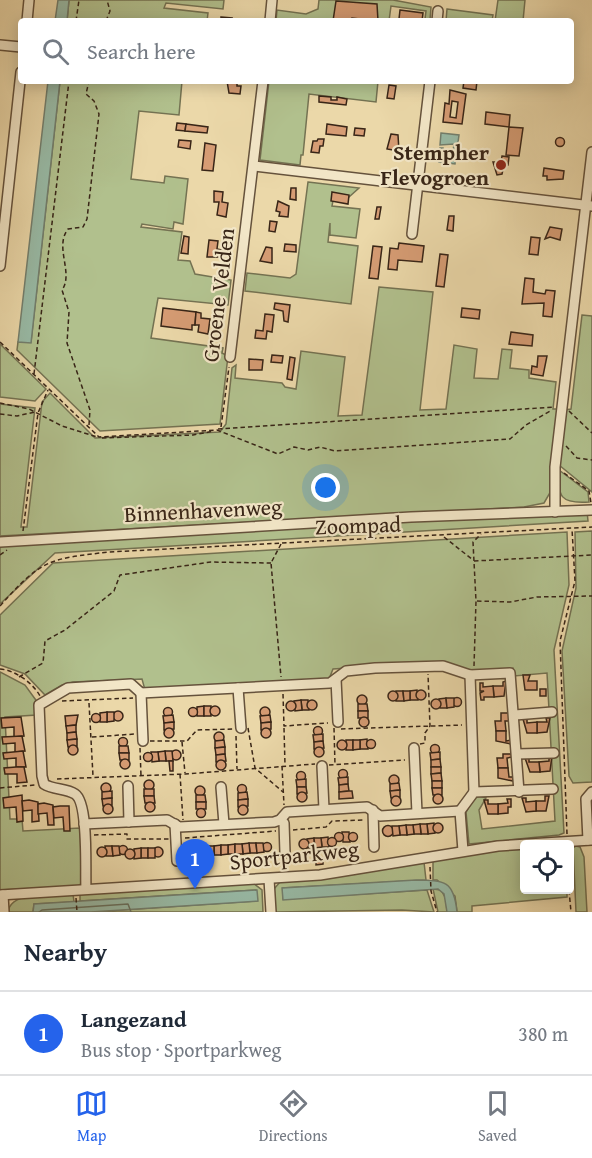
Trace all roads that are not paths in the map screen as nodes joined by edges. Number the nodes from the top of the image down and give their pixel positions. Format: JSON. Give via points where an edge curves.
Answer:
{"nodes":[{"id":1,"x":29,"y":0,"type":"edge"},
{"id":2,"x":272,"y":0,"type":"edge"},
{"id":3,"x":438,"y":11,"type":"dead end"},
{"id":4,"x":27,"y":18,"type":"edge"},
{"id":5,"x":270,"y":18,"type":"edge"},
{"id":6,"x":437,"y":18,"type":"edge"},
{"id":7,"x":0,"y":45,"type":"edge"},
{"id":8,"x":18,"y":47,"type":"edge"},
{"id":9,"x":20,"y":84,"type":"edge"},
{"id":10,"x":263,"y":84,"type":"edge"},
{"id":11,"x":430,"y":84,"type":"edge"},
{"id":12,"x":592,"y":152,"type":"edge"},
{"id":13,"x":254,"y":166,"type":"junction"},
{"id":14,"x":418,"y":186,"type":"junction"},
{"id":15,"x":589,"y":206,"type":"edge"},
{"id":16,"x":412,"y":234,"type":"dead end"},
{"id":17,"x":0,"y":266,"type":"edge"},
{"id":18,"x":230,"y":357,"type":"road end"},
{"id":19,"x":592,"y":507,"type":"edge"},
{"id":20,"x":555,"y":509,"type":"junction"},
{"id":21,"x":0,"y":542,"type":"edge"},
{"id":22,"x":472,"y":676,"type":"junction"},
{"id":23,"x":336,"y":679,"type":"junction"},
{"id":24,"x":238,"y":688,"type":"junction"},
{"id":25,"x":141,"y":695,"type":"junction"},
{"id":26,"x":552,"y":712,"type":"dead end"},
{"id":27,"x":515,"y":715,"type":"junction"},
{"id":28,"x":336,"y":726,"type":"road end"},
{"id":29,"x":238,"y":728,"type":"road end"},
{"id":30,"x":142,"y":737,"type":"road end"},
{"id":31,"x":414,"y":748,"type":"road end"},
{"id":32,"x":554,"y":753,"type":"dead end"},
{"id":33,"x":517,"y":754,"type":"junction"},
{"id":34,"x":322,"y":766,"type":"road end"},
{"id":35,"x":128,"y":786,"type":"dead end"},
{"id":36,"x":221,"y":787,"type":"dead end"},
{"id":37,"x":554,"y":789,"type":"dead end"},
{"id":38,"x":474,"y":792,"type":"junction"},
{"id":39,"x":519,"y":792,"type":"junction"},
{"id":40,"x":592,"y":792,"type":"edge"},
{"id":41,"x":324,"y":809,"type":"junction"},
{"id":42,"x":373,"y":810,"type":"junction"},
{"id":43,"x":460,"y":811,"type":"junction"},
{"id":44,"x":417,"y":813,"type":"junction"},
{"id":45,"x":280,"y":820,"type":"junction"},
{"id":46,"x":129,"y":822,"type":"junction"},
{"id":47,"x":84,"y":824,"type":"junction"},
{"id":48,"x":224,"y":824,"type":"junction"},
{"id":49,"x":179,"y":825,"type":"junction"},
{"id":50,"x":590,"y":840,"type":"edge"},
{"id":51,"x":374,"y":847,"type":"dead end"},
{"id":52,"x":463,"y":851,"type":"junction"},
{"id":53,"x":285,"y":853,"type":"dead end"},
{"id":54,"x":177,"y":861,"type":"dead end"},
{"id":55,"x":269,"y":879,"type":"junction"},
{"id":56,"x":86,"y":890,"type":"junction"},
{"id":57,"x":1,"y":895,"type":"edge"},
{"id":58,"x":4,"y":912,"type":"edge"},
{"id":59,"x":271,"y":912,"type":"edge"}],
"edges":[{"from":1,"to":4,"type":"street"},
{"from":2,"to":5,"type":"street"},
{"from":3,"to":6,"type":"street"},
{"from":7,"to":8,"type":"street"},
{"from":9,"to":17,"type":"street"},
{"from":10,"to":13,"type":"street","name":"Groene Velden"},
{"from":11,"to":14,"type":"street"},
{"from":12,"to":15,"type":"street"},
{"from":13,"to":14,"type":"street"},
{"from":13,"to":18,"type":"street","name":"Groene Velden"},
{"from":14,"to":15,"type":"street"},
{"from":14,"to":16,"type":"street"},
{"from":15,"to":20,"type":"street","via":[[555,467]]},
{"from":19,"to":20,"type":"street","name":"Binnenhavenweg"},
{"from":20,"to":21,"type":"street","name":"Binnenhavenweg"},
{"from":22,"to":23,"type":"street","via":[[443,666],[346,671]]},
{"from":22,"to":27,"type":"street","via":[[512,675]]},
{"from":22,"to":38,"type":"street"},
{"from":23,"to":24,"type":"street","via":[[330,683]]},
{"from":23,"to":28,"type":"street"},
{"from":24,"to":25,"type":"street"},
{"from":24,"to":29,"type":"street"},
{"from":25,"to":30,"type":"street"},
{"from":25,"to":47,"type":"street","via":[[131,684],[68,688],[45,700],[38,715],[44,784],[79,797]]},
{"from":26,"to":27,"type":"street"},
{"from":27,"to":33,"type":"street"},
{"from":31,"to":44,"type":"street"},
{"from":32,"to":33,"type":"street"},
{"from":33,"to":39,"type":"street"},
{"from":34,"to":41,"type":"street"},
{"from":35,"to":46,"type":"street"},
{"from":36,"to":48,"type":"street"},
{"from":37,"to":39,"type":"street"},
{"from":38,"to":39,"type":"street"},
{"from":38,"to":43,"type":"street"},
{"from":40,"to":50,"type":"street","name":"Sportparkweg","via":[[586,799]]},
{"from":41,"to":42,"type":"street"},
{"from":41,"to":45,"type":"street","via":[[287,812]]},
{"from":42,"to":44,"type":"street","via":[[380,816]]},
{"from":42,"to":51,"type":"street"},
{"from":43,"to":44,"type":"street"},
{"from":43,"to":52,"type":"street"},
{"from":45,"to":48,"type":"street"},
{"from":45,"to":53,"type":"street","via":[[284,823]]},
{"from":46,"to":47,"type":"street"},
{"from":46,"to":49,"type":"street","via":[[167,820]]},
{"from":47,"to":56,"type":"street"},
{"from":48,"to":49,"type":"street"},
{"from":49,"to":54,"type":"street"},
{"from":50,"to":52,"type":"street","name":"Sportparkweg"},
{"from":52,"to":55,"type":"street","name":"Sportparkweg","via":[[320,875]]},
{"from":55,"to":56,"type":"street","name":"Sportparkweg"},
{"from":55,"to":59,"type":"street"},
{"from":56,"to":57,"type":"street","name":"Sportparkweg"},
{"from":57,"to":58,"type":"street"}]}
